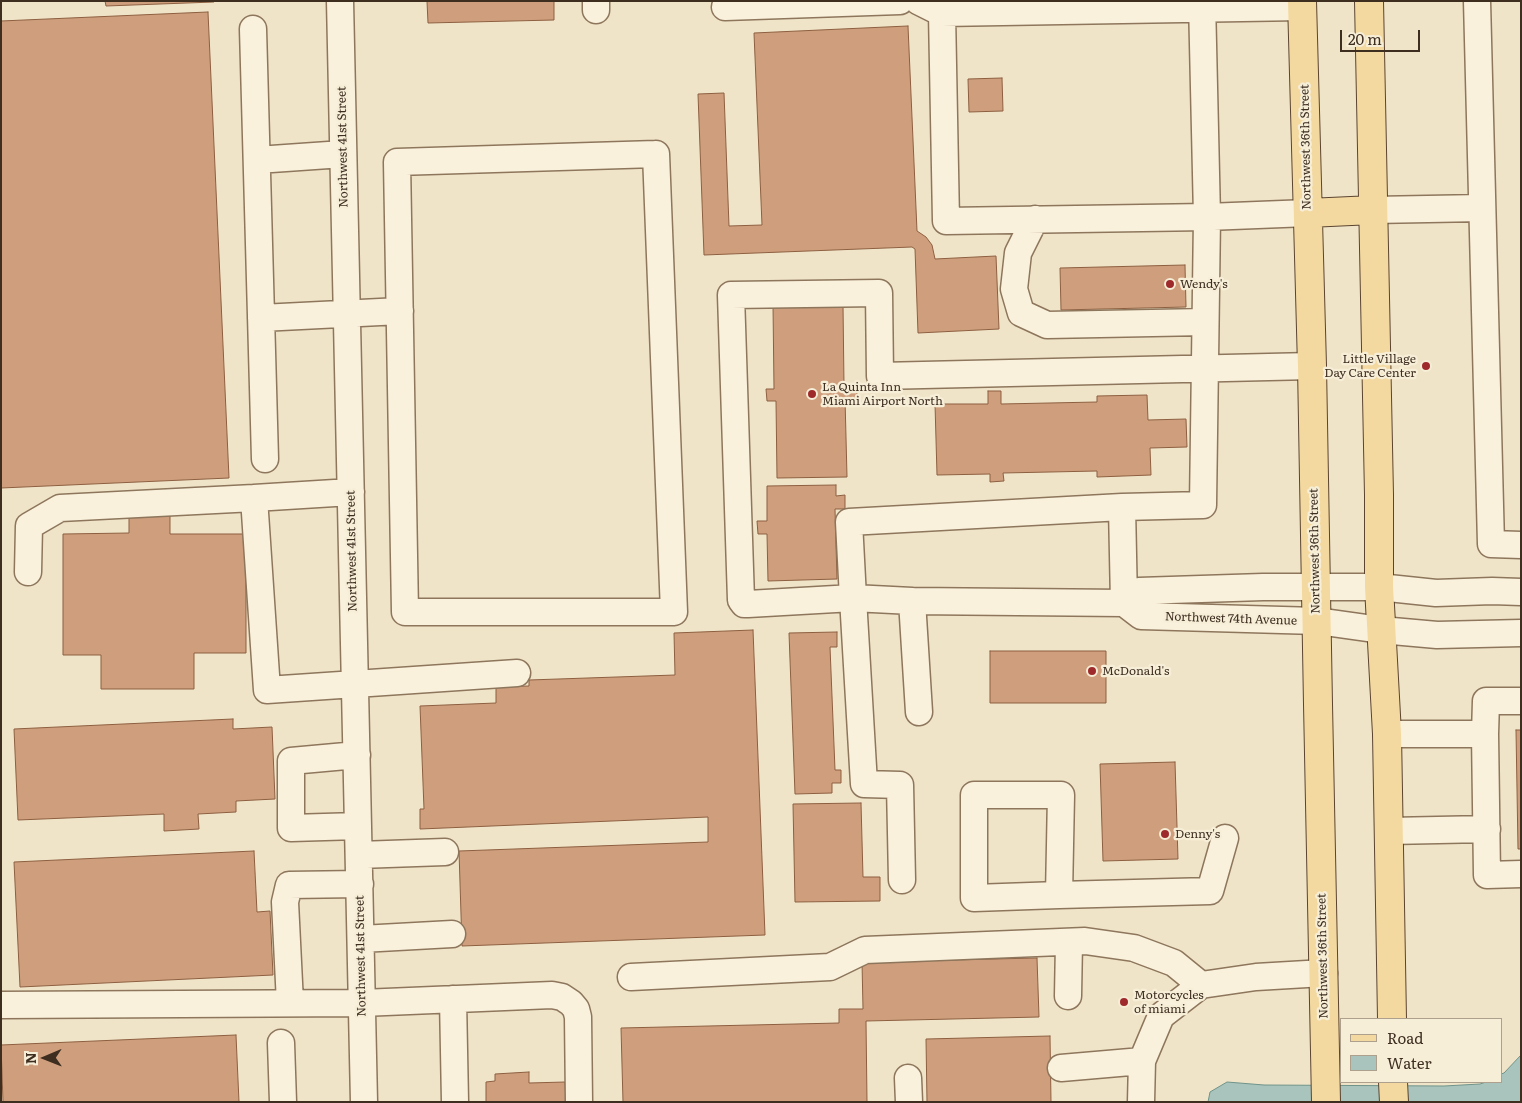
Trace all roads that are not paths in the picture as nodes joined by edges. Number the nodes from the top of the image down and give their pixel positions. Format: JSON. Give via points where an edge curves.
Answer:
{"nodes":[{"id":1,"x":340,"y":1,"type":"edge"},
{"id":2,"x":900,"y":1,"type":"edge"},
{"id":3,"x":918,"y":1,"type":"edge"},
{"id":4,"x":1369,"y":1,"type":"edge"},
{"id":5,"x":1477,"y":1,"type":"edge"},
{"id":6,"x":1302,"y":4,"type":"edge"},
{"id":7,"x":1202,"y":5,"type":"edge"},
{"id":8,"x":725,"y":7,"type":"dead end"},
{"id":9,"x":942,"y":13,"type":"junction"},
{"id":10,"x":253,"y":29,"type":"dead end"},
{"id":11,"x":343,"y":154,"type":"junction"},
{"id":12,"x":257,"y":160,"type":"junction"},
{"id":13,"x":1482,"y":208,"type":"junction"},
{"id":14,"x":1373,"y":210,"type":"junction"},
{"id":15,"x":1308,"y":213,"type":"junction"},
{"id":16,"x":1207,"y":217,"type":"junction"},
{"id":17,"x":1035,"y":219,"type":"junction"},
{"id":18,"x":400,"y":312,"type":"junction"},
{"id":19,"x":347,"y":313,"type":"junction"},
{"id":20,"x":261,"y":318,"type":"junction"},
{"id":21,"x":1206,"y":322,"type":"junction"},
{"id":22,"x":1312,"y":366,"type":"junction"},
{"id":23,"x":1204,"y":368,"type":"junction"},
{"id":24,"x":265,"y":459,"type":"dead end"},
{"id":25,"x":351,"y":492,"type":"junction"},
{"id":26,"x":254,"y":498,"type":"junction"},
{"id":27,"x":1122,"y":507,"type":"junction"},
{"id":28,"x":1521,"y":546,"type":"edge"},
{"id":29,"x":28,"y":572,"type":"dead end"},
{"id":30,"x":1316,"y":586,"type":"junction"},
{"id":31,"x":1379,"y":587,"type":"junction"},
{"id":32,"x":1521,"y":592,"type":"edge"},
{"id":33,"x":853,"y":598,"type":"junction"},
{"id":34,"x":912,"y":602,"type":"junction"},
{"id":35,"x":1124,"y":603,"type":"junction"},
{"id":36,"x":1317,"y":621,"type":"junction"},
{"id":37,"x":1381,"y":630,"type":"junction"},
{"id":38,"x":1521,"y":633,"type":"edge"},
{"id":39,"x":517,"y":673,"type":"dead end"},
{"id":40,"x":355,"y":684,"type":"junction"},
{"id":41,"x":1521,"y":701,"type":"edge"},
{"id":42,"x":919,"y":712,"type":"dead end"},
{"id":43,"x":1387,"y":734,"type":"junction"},
{"id":44,"x":1486,"y":734,"type":"junction"},
{"id":45,"x":357,"y":755,"type":"junction"},
{"id":46,"x":358,"y":826,"type":"junction"},
{"id":47,"x":1487,"y":829,"type":"junction"},
{"id":48,"x":1389,"y":831,"type":"junction"},
{"id":49,"x":1225,"y":838,"type":"dead end"},
{"id":50,"x":445,"y":852,"type":"dead end"},
{"id":51,"x":359,"y":855,"type":"junction"},
{"id":52,"x":1521,"y":874,"type":"edge"},
{"id":53,"x":902,"y":880,"type":"dead end"},
{"id":54,"x":360,"y":884,"type":"junction"},
{"id":55,"x":1059,"y":895,"type":"junction"},
{"id":56,"x":452,"y":934,"type":"dead end"},
{"id":57,"x":361,"y":939,"type":"junction"},
{"id":58,"x":1069,"y":942,"type":"junction"},
{"id":59,"x":1324,"y":973,"type":"junction"},
{"id":60,"x":631,"y":977,"type":"dead end"},
{"id":61,"x":1200,"y":985,"type":"junction"},
{"id":62,"x":1068,"y":996,"type":"dead end"},
{"id":63,"x":453,"y":999,"type":"junction"},
{"id":64,"x":290,"y":1003,"type":"junction"},
{"id":65,"x":362,"y":1003,"type":"junction"},
{"id":66,"x":1,"y":1005,"type":"edge"},
{"id":67,"x":1392,"y":1018,"type":"edge"},
{"id":68,"x":281,"y":1043,"type":"dead end"},
{"id":69,"x":1142,"y":1061,"type":"junction"},
{"id":70,"x":1061,"y":1068,"type":"dead end"},
{"id":71,"x":1393,"y":1083,"type":"edge"},
{"id":72,"x":284,"y":1102,"type":"edge"},
{"id":73,"x":364,"y":1102,"type":"edge"},
{"id":74,"x":455,"y":1102,"type":"edge"},
{"id":75,"x":580,"y":1102,"type":"edge"},
{"id":76,"x":1141,"y":1102,"type":"edge"},
{"id":77,"x":1326,"y":1102,"type":"edge"},
{"id":78,"x":1394,"y":1102,"type":"edge"}],
"edges":[{"from":1,"to":11,"type":"street","name":"Northwest 41st Street"},
{"from":2,"to":8,"type":"street"},
{"from":3,"to":9,"type":"street"},
{"from":4,"to":14,"type":"main road"},
{"from":5,"to":13,"type":"street"},
{"from":6,"to":7,"type":"street"},
{"from":6,"to":15,"type":"main road","name":"Northwest 36th Street"},
{"from":7,"to":9,"type":"street"},
{"from":7,"to":16,"type":"street"},
{"from":9,"to":17,"type":"street","via":[[946,221]]},
{"from":10,"to":12,"type":"street"},
{"from":11,"to":12,"type":"street"},
{"from":11,"to":19,"type":"street","name":"Northwest 41st Street"},
{"from":12,"to":20,"type":"street"},
{"from":13,"to":14,"type":"street"},
{"from":13,"to":28,"type":"street","via":[[1491,544]]},
{"from":14,"to":15,"type":"main road"},
{"from":14,"to":31,"type":"main road"},
{"from":15,"to":16,"type":"street"},
{"from":15,"to":22,"type":"main road","name":"Northwest 36th Street"},
{"from":16,"to":17,"type":"street"},
{"from":16,"to":21,"type":"street"},
{"from":17,"to":21,"type":"street","via":[[1018,253],[1014,289],[1021,313],[1047,325]]},
{"from":18,"to":18,"type":"street","via":[[405,612],[674,612],[656,154],[397,162]]},
{"from":18,"to":19,"type":"street"},
{"from":19,"to":20,"type":"street"},
{"from":19,"to":25,"type":"street","name":"Northwest 41st Street"},
{"from":20,"to":24,"type":"street"},
{"from":21,"to":23,"type":"street"},
{"from":22,"to":23,"type":"street"},
{"from":22,"to":30,"type":"main road","name":"Northwest 36th Street"},
{"from":23,"to":27,"type":"street","via":[[1203,505]]},
{"from":23,"to":33,"type":"street","via":[[880,376],[879,293],[732,295],[741,600],[744,604],[752,604]]},
{"from":25,"to":26,"type":"street"},
{"from":25,"to":40,"type":"street","name":"Northwest 41st Street"},
{"from":26,"to":29,"type":"street","via":[[60,508],[29,526]]},
{"from":26,"to":40,"type":"street","via":[[267,690]]},
{"from":27,"to":33,"type":"street","via":[[849,522]]},
{"from":27,"to":35,"type":"street"},
{"from":30,"to":31,"type":"street"},
{"from":30,"to":35,"type":"street","via":[[1139,591]]},
{"from":30,"to":36,"type":"main road","name":"Northwest 36th Street"},
{"from":31,"to":32,"type":"street","via":[[1436,593]]},
{"from":31,"to":37,"type":"main road"},
{"from":33,"to":34,"type":"street"},
{"from":33,"to":53,"type":"street","via":[[864,784],[900,784]]},
{"from":34,"to":35,"type":"street"},
{"from":34,"to":42,"type":"street"},
{"from":35,"to":36,"type":"street","name":"Northwest 74th Avenue","via":[[1141,616]]},
{"from":36,"to":37,"type":"street","name":"Northwest 74th Avenue"},
{"from":36,"to":59,"type":"main road","name":"Northwest 36th Street"},
{"from":37,"to":38,"type":"street","name":"Northwest 74th Avenue","via":[[1436,635]]},
{"from":37,"to":43,"type":"main road"},
{"from":39,"to":40,"type":"street"},
{"from":40,"to":45,"type":"street","name":"Northwest 41st Street"},
{"from":41,"to":44,"type":"street","via":[[1486,701]]},
{"from":43,"to":44,"type":"street"},
{"from":43,"to":48,"type":"main road"},
{"from":44,"to":47,"type":"street"},
{"from":45,"to":46,"type":"street","name":"Northwest 41st Street"},
{"from":45,"to":46,"type":"street","via":[[290,761],[291,828]]},
{"from":46,"to":51,"type":"street","name":"Northwest 41st Street"},
{"from":47,"to":48,"type":"street"},
{"from":47,"to":52,"type":"street","via":[[1488,875]]},
{"from":48,"to":67,"type":"main road"},
{"from":49,"to":55,"type":"street","via":[[1210,891]]},
{"from":50,"to":51,"type":"street"},
{"from":51,"to":54,"type":"street","name":"Northwest 41st Street"},
{"from":54,"to":57,"type":"street","name":"Northwest 41st Street"},
{"from":54,"to":64,"type":"street","via":[[289,885],[284,902]]},
{"from":55,"to":55,"type":"street","via":[[974,898],[974,794],[1061,795]]},
{"from":56,"to":57,"type":"street"},
{"from":57,"to":65,"type":"street","name":"Northwest 41st Street"},
{"from":58,"to":60,"type":"street","via":[[865,950],[830,967]]},
{"from":58,"to":61,"type":"street","via":[[1134,948],[1174,964]]},
{"from":58,"to":62,"type":"street"},
{"from":59,"to":61,"type":"street","via":[[1256,976]]},
{"from":59,"to":77,"type":"main road","name":"Northwest 36th Street"},
{"from":61,"to":69,"type":"street","via":[[1161,1016]]},
{"from":63,"to":65,"type":"street"},
{"from":63,"to":74,"type":"street"},
{"from":63,"to":75,"type":"street","via":[[552,995],[571,1003],[578,1017]]},
{"from":64,"to":65,"type":"street"},
{"from":64,"to":66,"type":"street"},
{"from":65,"to":73,"type":"street","name":"Northwest 41st Street"},
{"from":68,"to":72,"type":"street"},
{"from":69,"to":70,"type":"street"},
{"from":69,"to":76,"type":"street"},
{"from":71,"to":78,"type":"main road"}]}
